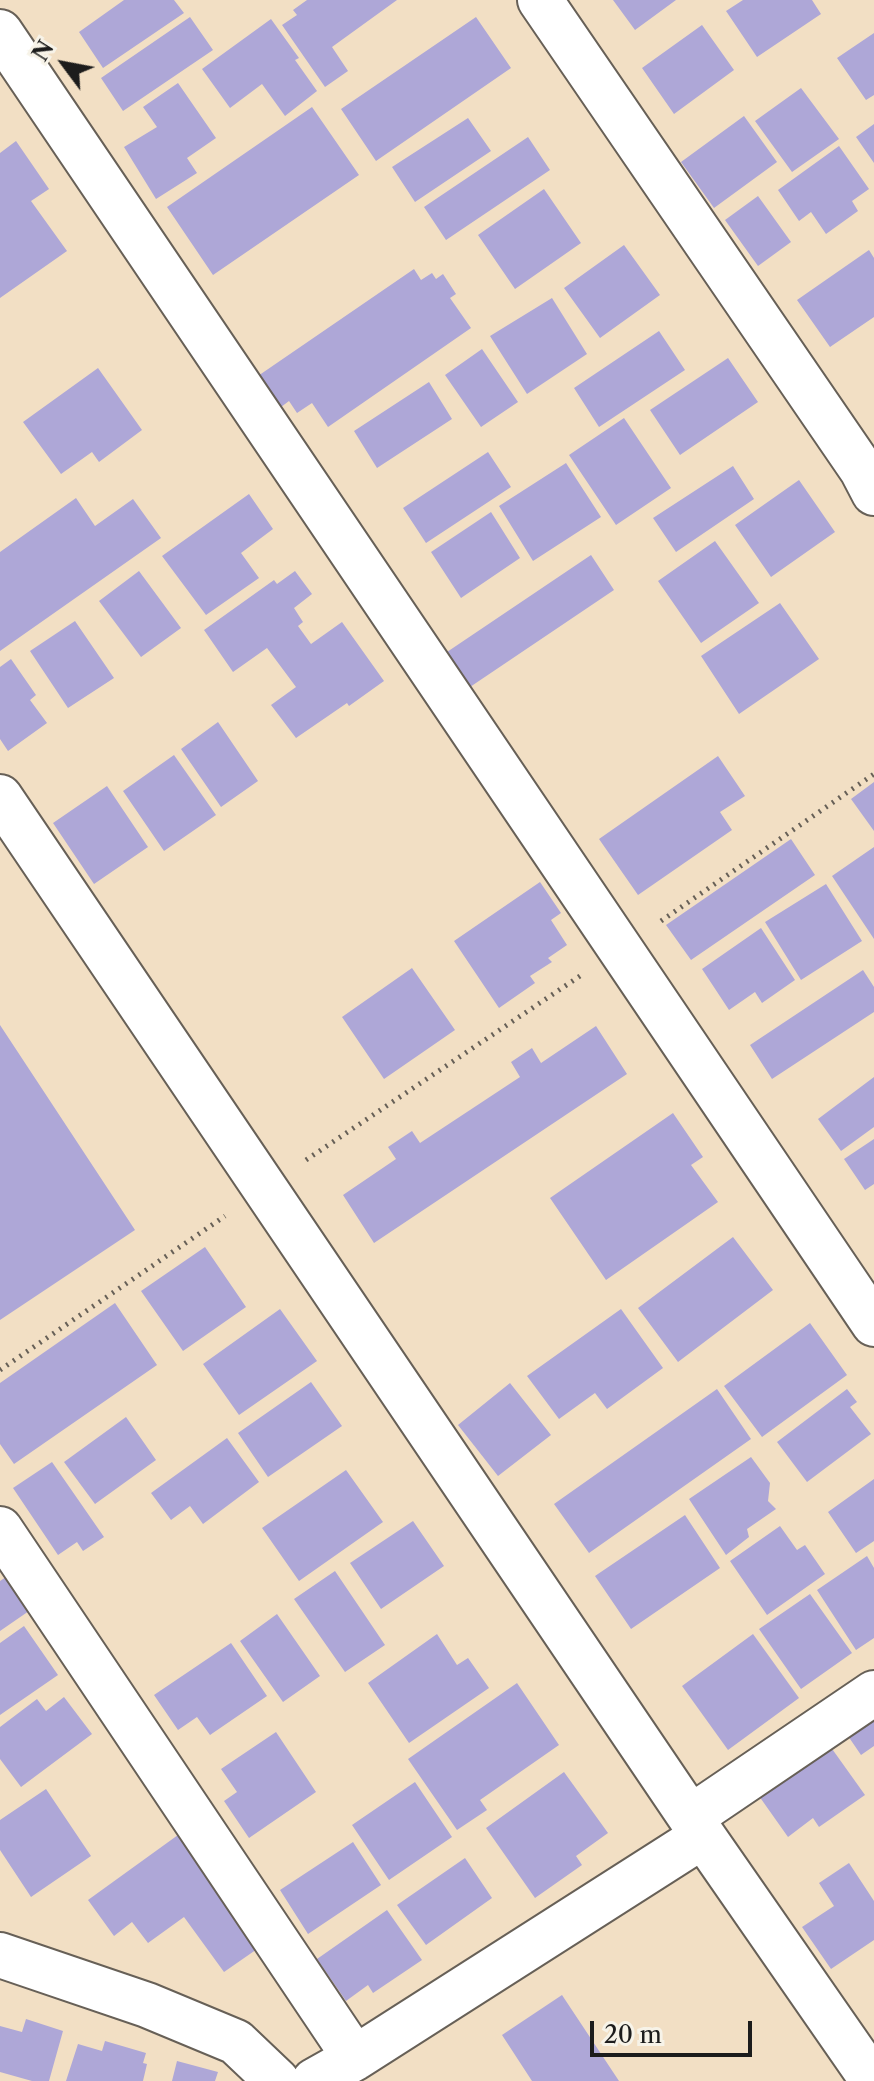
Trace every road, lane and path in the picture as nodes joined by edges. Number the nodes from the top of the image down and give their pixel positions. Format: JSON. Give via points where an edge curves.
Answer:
{"nodes":[{"id":1,"x":540,"y":0,"type":"edge"},
{"id":2,"x":0,"y":32,"type":"edge"},
{"id":3,"x":874,"y":493,"type":"edge"},
{"id":4,"x":874,"y":774,"type":"edge"},
{"id":5,"x":0,"y":797,"type":"edge"},
{"id":6,"x":621,"y":949,"type":"junction"},
{"id":7,"x":874,"y":1324,"type":"edge"},
{"id":8,"x":0,"y":1529,"type":"edge"},
{"id":9,"x":874,"y":1693,"type":"edge"},
{"id":10,"x":697,"y":1826,"type":"junction"},
{"id":11,"x":0,"y":1955,"type":"edge"},
{"id":12,"x":355,"y":2058,"type":"junction"},
{"id":13,"x":277,"y":2081,"type":"edge"},
{"id":14,"x":314,"y":2081,"type":"edge"},
{"id":15,"x":873,"y":2081,"type":"edge"}],
"edges":[{"from":1,"to":3,"type":"street"},
{"from":2,"to":6,"type":"street"},
{"from":4,"to":6,"type":"path"},
{"from":5,"to":10,"type":"street"},
{"from":6,"to":7,"type":"street"},
{"from":8,"to":12,"type":"street"},
{"from":9,"to":10,"type":"street"},
{"from":10,"to":12,"type":"street"},
{"from":10,"to":15,"type":"street"},
{"from":11,"to":13,"type":"street","via":[[236,2042]]},
{"from":12,"to":14,"type":"street"}]}
